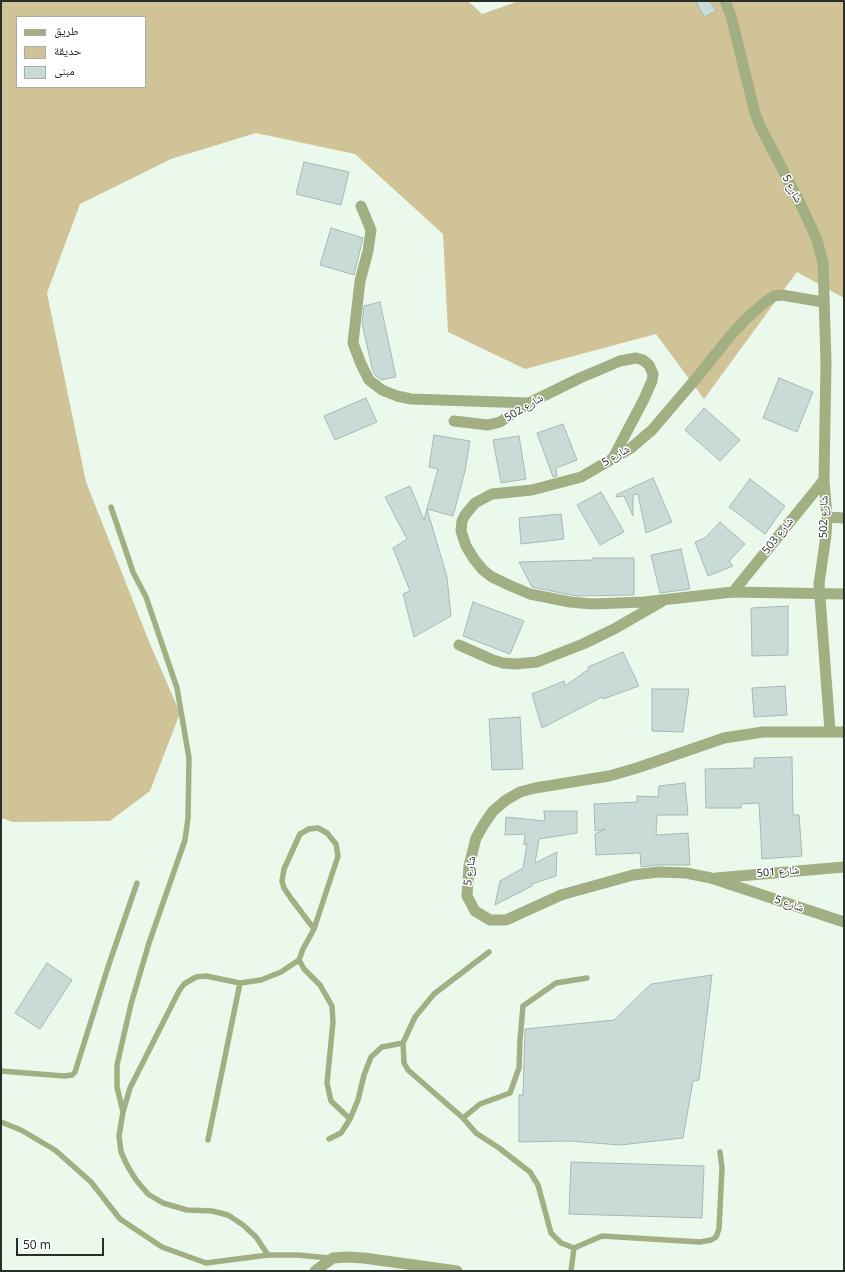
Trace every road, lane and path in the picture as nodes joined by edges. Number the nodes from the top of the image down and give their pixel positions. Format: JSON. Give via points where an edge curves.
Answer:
{"nodes":[{"id":1,"x":725,"y":1,"type":"edge"},
{"id":2,"x":361,"y":206,"type":"dead end"},
{"id":3,"x":823,"y":302,"type":"junction"},
{"id":4,"x":529,"y":403,"type":"junction"},
{"id":5,"x":454,"y":421,"type":"dead end"},
{"id":6,"x":613,"y":458,"type":"junction"},
{"id":7,"x":824,"y":480,"type":"junction"},
{"id":8,"x":111,"y":507,"type":"dead end"},
{"id":9,"x":827,"y":517,"type":"junction"},
{"id":10,"x":844,"y":518,"type":"edge"},
{"id":11,"x":733,"y":592,"type":"junction"},
{"id":12,"x":820,"y":594,"type":"junction"},
{"id":13,"x":844,"y":594,"type":"edge"},
{"id":14,"x":663,"y":600,"type":"junction"},
{"id":15,"x":459,"y":646,"type":"dead end"},
{"id":16,"x":830,"y":732,"type":"junction"},
{"id":17,"x":844,"y":732,"type":"edge"},
{"id":18,"x":844,"y":867,"type":"edge"},
{"id":19,"x":711,"y":878,"type":"junction"},
{"id":20,"x":137,"y":883,"type":"dead end"},
{"id":21,"x":844,"y":922,"type":"edge"},
{"id":22,"x":314,"y":930,"type":"junction"},
{"id":23,"x":489,"y":952,"type":"dead end"},
{"id":24,"x":299,"y":960,"type":"junction"},
{"id":25,"x":587,"y":978,"type":"dead end"},
{"id":26,"x":240,"y":983,"type":"junction"},
{"id":27,"x":403,"y":1043,"type":"junction"},
{"id":28,"x":1,"y":1071,"type":"edge"},
{"id":29,"x":123,"y":1112,"type":"junction"},
{"id":30,"x":463,"y":1118,"type":"junction"},
{"id":31,"x":350,"y":1119,"type":"junction"},
{"id":32,"x":1,"y":1122,"type":"edge"},
{"id":33,"x":329,"y":1139,"type":"dead end"},
{"id":34,"x":208,"y":1140,"type":"dead end"},
{"id":35,"x":720,"y":1152,"type":"dead end"},
{"id":36,"x":574,"y":1248,"type":"junction"},
{"id":37,"x":268,"y":1255,"type":"junction"},
{"id":38,"x":333,"y":1258,"type":"junction"},
{"id":39,"x":405,"y":1267,"type":"edge"},
{"id":40,"x":315,"y":1271,"type":"edge"},
{"id":41,"x":457,"y":1271,"type":"edge"},
{"id":42,"x":571,"y":1271,"type":"edge"}],
"edges":[{"from":1,"to":3,"type":"street","name":"شارع 5","via":[[760,126],[817,240],[823,263]]},
{"from":2,"to":4,"type":"street","via":[[372,230],[360,281],[353,343],[369,380],[382,390],[411,399]]},
{"from":3,"to":6,"type":"street","name":"شارع 5","via":[[782,295],[774,296],[765,302],[730,336],[652,430],[631,448]]},
{"from":3,"to":7,"type":"street","name":"شارع 502","via":[[826,362]]},
{"from":4,"to":5,"type":"street","name":"شارع 502","via":[[500,422],[488,425]]},
{"from":4,"to":6,"type":"street","name":"شارع 502","via":[[620,361],[636,358],[646,363],[652,369],[652,381]]},
{"from":6,"to":14,"type":"street","name":"شارع 5","via":[[581,477],[532,490],[492,494],[475,503],[462,521],[461,531],[466,546],[478,564],[492,577],[530,594],[592,604]]},
{"from":7,"to":9,"type":"street","name":"شارع 502"},
{"from":7,"to":11,"type":"street","name":"شارع 503"},
{"from":8,"to":29,"type":"lane","via":[[133,572],[146,597],[177,688],[189,758],[185,840],[149,943],[131,1004],[117,1066],[117,1087]]},
{"from":9,"to":10,"type":"street"},
{"from":9,"to":12,"type":"street","name":"شارع 502"},
{"from":11,"to":12,"type":"street","name":"شارع 5"},
{"from":11,"to":14,"type":"street","name":"شارع 5"},
{"from":12,"to":13,"type":"street","name":"شارع 5"},
{"from":12,"to":16,"type":"street","name":"شارع 502"},
{"from":14,"to":15,"type":"street","via":[[584,644],[537,662],[503,663]]},
{"from":16,"to":17,"type":"street","name":"شارع 5"},
{"from":16,"to":19,"type":"street","name":"شارع 5","via":[[763,732],[724,738],[609,776],[520,792],[494,811],[476,838],[469,866],[467,896],[475,911],[490,920],[506,920],[562,895],[633,875],[659,872],[686,873]]},
{"from":18,"to":19,"type":"street","name":"شارع 501"},
{"from":19,"to":21,"type":"street","name":"شارع 5"},
{"from":20,"to":28,"type":"lane","via":[[75,1072],[64,1076]]},
{"from":22,"to":22,"type":"lane","via":[[338,856],[336,844],[327,833],[318,828],[309,828],[300,834],[284,869],[282,881],[284,888]]},
{"from":22,"to":24,"type":"lane"},
{"from":23,"to":27,"type":"lane","via":[[434,994],[415,1017]]},
{"from":24,"to":26,"type":"lane","via":[[268,978]]},
{"from":24,"to":31,"type":"lane","via":[[320,985],[332,1006],[333,1022],[327,1083],[330,1101]]},
{"from":25,"to":30,"type":"lane","via":[[556,983],[523,1006],[520,1068],[510,1093],[480,1104]]},
{"from":26,"to":29,"type":"lane","via":[[206,976],[196,977],[184,984],[134,1081]]},
{"from":26,"to":34,"type":"lane"},
{"from":27,"to":30,"type":"lane","via":[[404,1063],[408,1070]]},
{"from":27,"to":31,"type":"lane","via":[[382,1047],[371,1057]]},
{"from":29,"to":37,"type":"lane","via":[[119,1136],[121,1152],[136,1180],[148,1194],[163,1203],[187,1210],[212,1210],[228,1215],[243,1224]]},
{"from":30,"to":36,"type":"lane","via":[[476,1133],[530,1172],[538,1185],[551,1232],[561,1243]]},
{"from":31,"to":33,"type":"lane","via":[[341,1133]]},
{"from":32,"to":37,"type":"lane","via":[[21,1130],[55,1150],[91,1182],[120,1219],[162,1247],[206,1263]]},
{"from":35,"to":36,"type":"lane","via":[[722,1168],[719,1229],[716,1237],[700,1242],[602,1236]]},
{"from":36,"to":42,"type":"lane"},
{"from":37,"to":38,"type":"lane"},
{"from":38,"to":39,"type":"street","via":[[364,1258]]},
{"from":38,"to":40,"type":"street"},
{"from":39,"to":41,"type":"street"}]}
